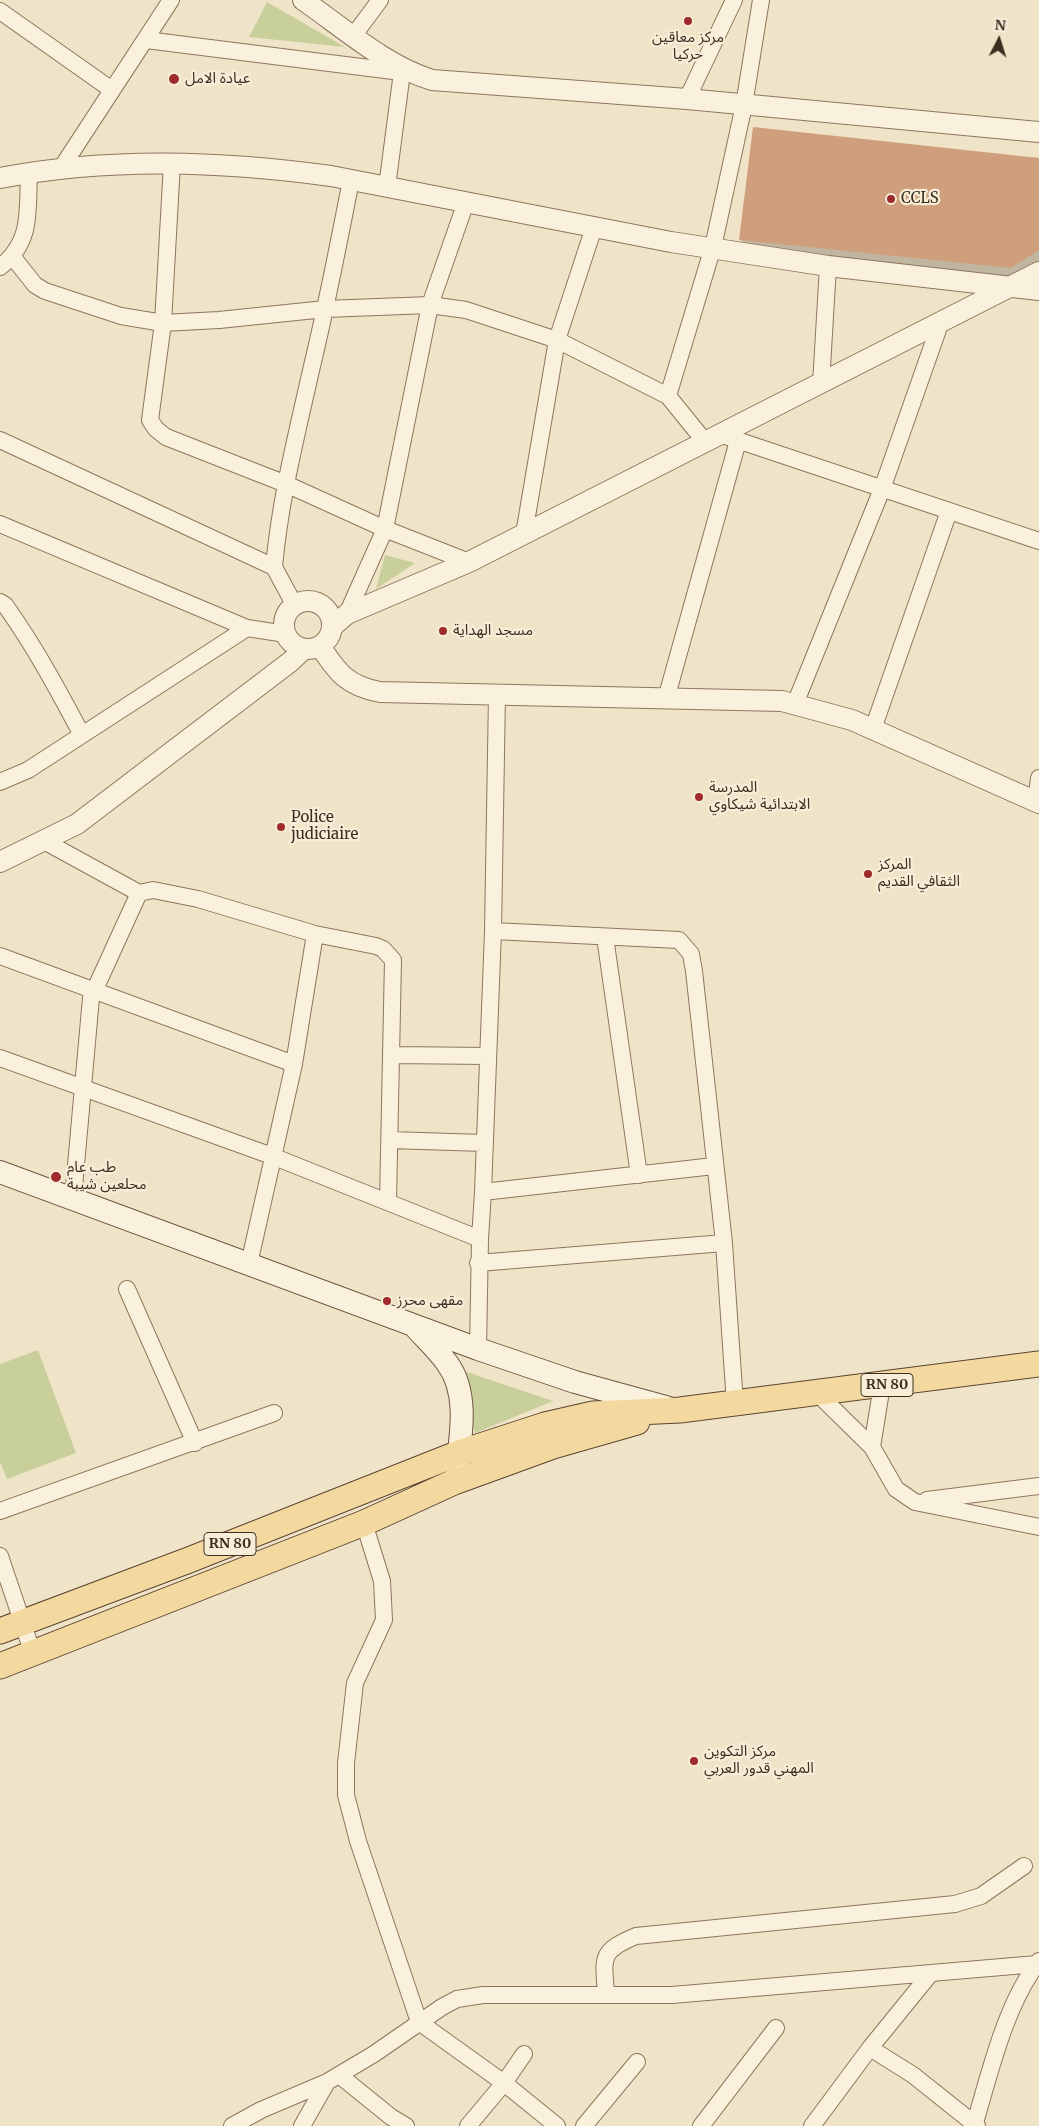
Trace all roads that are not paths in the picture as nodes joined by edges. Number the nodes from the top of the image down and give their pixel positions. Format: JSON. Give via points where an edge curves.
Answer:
{"nodes":[{"id":1,"x":171,"y":0,"type":"edge"},
{"id":2,"x":303,"y":0,"type":"edge"},
{"id":3,"x":380,"y":0,"type":"edge"},
{"id":4,"x":734,"y":0,"type":"edge"},
{"id":5,"x":762,"y":0,"type":"edge"},
{"id":6,"x":0,"y":11,"type":"edge"},
{"id":7,"x":354,"y":35,"type":"junction"},
{"id":8,"x":146,"y":40,"type":"junction"},
{"id":9,"x":408,"y":73,"type":"junction"},
{"id":10,"x":112,"y":90,"type":"junction"},
{"id":11,"x":687,"y":99,"type":"junction"},
{"id":12,"x":744,"y":104,"type":"junction"},
{"id":13,"x":1039,"y":132,"type":"edge"},
{"id":14,"x":172,"y":163,"type":"junction"},
{"id":15,"x":60,"y":170,"type":"junction"},
{"id":16,"x":29,"y":173,"type":"junction"},
{"id":17,"x":0,"y":178,"type":"edge"},
{"id":18,"x":351,"y":180,"type":"junction"},
{"id":19,"x":388,"y":187,"type":"junction"},
{"id":20,"x":466,"y":202,"type":"junction"},
{"id":21,"x":594,"y":227,"type":"junction"},
{"id":22,"x":713,"y":247,"type":"junction"},
{"id":23,"x":6,"y":262,"type":"edge"},
{"id":24,"x":828,"y":266,"type":"junction"},
{"id":25,"x":1039,"y":272,"type":"edge"},
{"id":26,"x":1014,"y":286,"type":"junction"},
{"id":27,"x":1039,"y":290,"type":"edge"},
{"id":28,"x":430,"y":305,"type":"junction"},
{"id":29,"x":325,"y":309,"type":"junction"},
{"id":30,"x":163,"y":323,"type":"junction"},
{"id":31,"x":940,"y":324,"type":"junction"},
{"id":32,"x":557,"y":340,"type":"junction"},
{"id":33,"x":821,"y":384,"type":"junction"},
{"id":34,"x":668,"y":396,"type":"junction"},
{"id":35,"x":0,"y":440,"type":"edge"},
{"id":36,"x":722,"y":440,"type":"junction"},
{"id":37,"x":286,"y":484,"type":"junction"},
{"id":38,"x":882,"y":489,"type":"junction"},
{"id":39,"x":949,"y":511,"type":"junction"},
{"id":40,"x":0,"y":524,"type":"edge"},
{"id":41,"x":385,"y":529,"type":"junction"},
{"id":42,"x":524,"y":534,"type":"junction"},
{"id":43,"x":1038,"y":537,"type":"edge"},
{"id":44,"x":469,"y":562,"type":"junction"},
{"id":45,"x":274,"y":568,"type":"junction"},
{"id":46,"x":0,"y":602,"type":"edge"},
{"id":47,"x":295,"y":606,"type":"junction"},
{"id":48,"x":347,"y":614,"type":"junction"},
{"id":49,"x":332,"y":627,"type":"junction"},
{"id":50,"x":247,"y":628,"type":"junction"},
{"id":51,"x":286,"y":634,"type":"junction"},
{"id":52,"x":312,"y":647,"type":"junction"},
{"id":53,"x":497,"y":694,"type":"junction"},
{"id":54,"x":666,"y":699,"type":"junction"},
{"id":55,"x":795,"y":704,"type":"junction"},
{"id":56,"x":873,"y":728,"type":"junction"},
{"id":57,"x":82,"y":735,"type":"junction"},
{"id":58,"x":1039,"y":778,"type":"edge"},
{"id":59,"x":0,"y":782,"type":"edge"},
{"id":60,"x":1038,"y":802,"type":"edge"},
{"id":61,"x":44,"y":841,"type":"junction"},
{"id":62,"x":0,"y":862,"type":"edge"},
{"id":63,"x":139,"y":893,"type":"junction"},
{"id":64,"x":493,"y":931,"type":"junction"},
{"id":65,"x":315,"y":934,"type":"junction"},
{"id":66,"x":605,"y":936,"type":"junction"},
{"id":67,"x":0,"y":956,"type":"edge"},
{"id":68,"x":94,"y":991,"type":"junction"},
{"id":69,"x":392,"y":1055,"type":"junction"},
{"id":70,"x":488,"y":1056,"type":"junction"},
{"id":71,"x":0,"y":1058,"type":"edge"},
{"id":72,"x":294,"y":1064,"type":"junction"},
{"id":73,"x":83,"y":1087,"type":"junction"},
{"id":74,"x":390,"y":1140,"type":"junction"},
{"id":75,"x":484,"y":1143,"type":"junction"},
{"id":76,"x":272,"y":1156,"type":"junction"},
{"id":77,"x":714,"y":1166,"type":"junction"},
{"id":78,"x":0,"y":1172,"type":"edge"},
{"id":79,"x":639,"y":1175,"type":"junction"},
{"id":80,"x":483,"y":1192,"type":"junction"},
{"id":81,"x":73,"y":1198,"type":"junction"},
{"id":82,"x":388,"y":1201,"type":"junction"},
{"id":83,"x":480,"y":1239,"type":"junction"},
{"id":84,"x":724,"y":1243,"type":"junction"},
{"id":85,"x":478,"y":1263,"type":"junction"},
{"id":86,"x":249,"y":1264,"type":"junction"},
{"id":87,"x":127,"y":1289,"type":"dead end"},
{"id":88,"x":414,"y":1326,"type":"junction"},
{"id":89,"x":478,"y":1349,"type":"junction"},
{"id":90,"x":1039,"y":1364,"type":"edge"},
{"id":91,"x":882,"y":1385,"type":"junction"},
{"id":92,"x":817,"y":1393,"type":"junction"},
{"id":93,"x":735,"y":1404,"type":"junction"},
{"id":94,"x":680,"y":1410,"type":"junction"},
{"id":95,"x":274,"y":1413,"type":"dead end"},
{"id":96,"x":195,"y":1443,"type":"junction"},
{"id":97,"x":872,"y":1447,"type":"junction"},
{"id":98,"x":459,"y":1454,"type":"junction"},
{"id":99,"x":454,"y":1482,"type":"junction"},
{"id":100,"x":1039,"y":1486,"type":"edge"},
{"id":101,"x":915,"y":1502,"type":"junction"},
{"id":102,"x":0,"y":1511,"type":"edge"},
{"id":103,"x":364,"y":1523,"type":"junction"},
{"id":104,"x":1039,"y":1527,"type":"edge"},
{"id":105,"x":0,"y":1556,"type":"edge"},
{"id":106,"x":189,"y":1560,"type":"junction"},
{"id":107,"x":199,"y":1589,"type":"junction"},
{"id":108,"x":23,"y":1622,"type":"junction"},
{"id":109,"x":0,"y":1631,"type":"edge"},
{"id":110,"x":34,"y":1654,"type":"junction"},
{"id":111,"x":0,"y":1666,"type":"edge"},
{"id":112,"x":1024,"y":1866,"type":"dead end"},
{"id":113,"x":1038,"y":1963,"type":"edge"},
{"id":114,"x":931,"y":1973,"type":"junction"},
{"id":115,"x":606,"y":1995,"type":"junction"},
{"id":116,"x":419,"y":2022,"type":"junction"},
{"id":117,"x":776,"y":2028,"type":"dead end"},
{"id":118,"x":870,"y":2048,"type":"junction"},
{"id":119,"x":524,"y":2054,"type":"dead end"},
{"id":120,"x":637,"y":2062,"type":"dead end"},
{"id":121,"x":333,"y":2078,"type":"junction"},
{"id":122,"x":504,"y":2083,"type":"junction"},
{"id":123,"x":387,"y":2121,"type":"edge"},
{"id":124,"x":816,"y":2124,"type":"edge"},
{"id":125,"x":975,"y":2125,"type":"edge"},
{"id":126,"x":232,"y":2126,"type":"edge"},
{"id":127,"x":302,"y":2126,"type":"edge"},
{"id":128,"x":406,"y":2126,"type":"edge"},
{"id":129,"x":468,"y":2126,"type":"edge"},
{"id":130,"x":556,"y":2126,"type":"edge"},
{"id":131,"x":584,"y":2126,"type":"edge"},
{"id":132,"x":701,"y":2126,"type":"edge"}],
"edges":[{"from":1,"to":8,"type":"street"},
{"from":2,"to":7,"type":"street"},
{"from":3,"to":7,"type":"street"},
{"from":4,"to":11,"type":"street"},
{"from":5,"to":12,"type":"street"},
{"from":6,"to":10,"type":"street"},
{"from":7,"to":9,"type":"street"},
{"from":8,"to":9,"type":"street"},
{"from":8,"to":10,"type":"street"},
{"from":9,"to":11,"type":"street","via":[[432,80]]},
{"from":9,"to":19,"type":"street"},
{"from":10,"to":15,"type":"street"},
{"from":11,"to":12,"type":"street"},
{"from":12,"to":13,"type":"street"},
{"from":12,"to":22,"type":"street"},
{"from":14,"to":15,"type":"street","via":[[104,164]]},
{"from":14,"to":18,"type":"street","via":[[235,164]]},
{"from":14,"to":30,"type":"street"},
{"from":15,"to":16,"type":"street"},
{"from":16,"to":17,"type":"street"},
{"from":16,"to":23,"type":"street","via":[[26,232],[21,245]]},
{"from":18,"to":19,"type":"street"},
{"from":18,"to":29,"type":"street"},
{"from":19,"to":20,"type":"street"},
{"from":20,"to":21,"type":"street"},
{"from":20,"to":28,"type":"street"},
{"from":21,"to":22,"type":"street"},
{"from":21,"to":32,"type":"street"},
{"from":22,"to":24,"type":"street"},
{"from":22,"to":34,"type":"street"},
{"from":23,"to":30,"type":"street","via":[[45,291],[121,316]]},
{"from":24,"to":26,"type":"street"},
{"from":24,"to":33,"type":"street"},
{"from":25,"to":26,"type":"street"},
{"from":26,"to":27,"type":"street"},
{"from":26,"to":31,"type":"street"},
{"from":28,"to":29,"type":"street"},
{"from":28,"to":32,"type":"street","via":[[466,310]]},
{"from":28,"to":41,"type":"street"},
{"from":29,"to":30,"type":"street"},
{"from":29,"to":37,"type":"street"},
{"from":30,"to":37,"type":"street","via":[[150,420],[156,430],[166,437]]},
{"from":31,"to":33,"type":"street"},
{"from":31,"to":38,"type":"street"},
{"from":32,"to":34,"type":"street"},
{"from":32,"to":42,"type":"street"},
{"from":33,"to":36,"type":"street"},
{"from":34,"to":36,"type":"street"},
{"from":35,"to":45,"type":"street"},
{"from":36,"to":38,"type":"street"},
{"from":36,"to":42,"type":"street"},
{"from":36,"to":54,"type":"street"},
{"from":37,"to":41,"type":"street"},
{"from":37,"to":45,"type":"street"},
{"from":38,"to":39,"type":"street"},
{"from":38,"to":55,"type":"street"},
{"from":39,"to":43,"type":"street"},
{"from":39,"to":56,"type":"street"},
{"from":40,"to":50,"type":"street"},
{"from":41,"to":44,"type":"street"},
{"from":41,"to":48,"type":"street"},
{"from":42,"to":44,"type":"street"},
{"from":44,"to":48,"type":"street"},
{"from":45,"to":47,"type":"street"},
{"from":46,"to":57,"type":"street","via":[[33,644]]},
{"from":47,"to":49,"type":"street","via":[[309,601],[323,607]]},
{"from":47,"to":51,"type":"street","via":[[286,618]]},
{"from":48,"to":49,"type":"street"},
{"from":49,"to":52,"type":"street","via":[[330,635]]},
{"from":50,"to":51,"type":"street"},
{"from":50,"to":57,"type":"street"},
{"from":51,"to":52,"type":"street","via":[[297,646]]},
{"from":52,"to":53,"type":"street","via":[[351,683],[365,689]]},
{"from":52,"to":61,"type":"street","via":[[84,819]]},
{"from":53,"to":54,"type":"street"},
{"from":53,"to":64,"type":"street"},
{"from":54,"to":55,"type":"street"},
{"from":55,"to":56,"type":"street"},
{"from":56,"to":60,"type":"street"},
{"from":57,"to":59,"type":"street","via":[[28,770]]},
{"from":58,"to":60,"type":"street"},
{"from":61,"to":62,"type":"street"},
{"from":61,"to":63,"type":"street"},
{"from":63,"to":65,"type":"street","via":[[153,890],[198,899]]},
{"from":63,"to":68,"type":"street"},
{"from":64,"to":66,"type":"street"},
{"from":64,"to":70,"type":"street"},
{"from":65,"to":69,"type":"street","via":[[376,946],[393,960]]},
{"from":65,"to":72,"type":"street"},
{"from":66,"to":77,"type":"street","via":[[679,940],[690,954]]},
{"from":66,"to":79,"type":"street"},
{"from":67,"to":68,"type":"street"},
{"from":68,"to":72,"type":"street"},
{"from":68,"to":73,"type":"street"},
{"from":69,"to":70,"type":"street"},
{"from":69,"to":74,"type":"street"},
{"from":70,"to":75,"type":"street"},
{"from":71,"to":73,"type":"street"},
{"from":72,"to":76,"type":"street"},
{"from":73,"to":76,"type":"street"},
{"from":73,"to":81,"type":"street"},
{"from":74,"to":75,"type":"street"},
{"from":74,"to":82,"type":"street"},
{"from":75,"to":80,"type":"street"},
{"from":76,"to":82,"type":"street"},
{"from":76,"to":86,"type":"street"},
{"from":77,"to":79,"type":"street"},
{"from":77,"to":84,"type":"street"},
{"from":78,"to":81,"type":"main road"},
{"from":79,"to":80,"type":"street"},
{"from":80,"to":83,"type":"street"},
{"from":81,"to":86,"type":"main road"},
{"from":82,"to":83,"type":"street"},
{"from":83,"to":85,"type":"street"},
{"from":84,"to":85,"type":"street"},
{"from":84,"to":93,"type":"street"},
{"from":85,"to":89,"type":"street"},
{"from":86,"to":88,"type":"main road"},
{"from":87,"to":96,"type":"street"},
{"from":88,"to":89,"type":"main road"},
{"from":88,"to":98,"type":"main road","via":[[448,1364],[455,1377],[462,1413]]},
{"from":89,"to":94,"type":"main road","via":[[575,1382]]},
{"from":90,"to":91,"type":"main road","number":"RN 80"},
{"from":91,"to":92,"type":"main road","number":"RN 80"},
{"from":91,"to":97,"type":"street"},
{"from":92,"to":93,"type":"main road","number":"RN 80"},
{"from":92,"to":97,"type":"street"},
{"from":93,"to":94,"type":"main road","number":"RN 80"},
{"from":94,"to":98,"type":"main road","number":"RN 80","via":[[593,1414],[545,1425]]},
{"from":94,"to":99,"type":"main road","number":"RN 80","via":[[553,1446]]},
{"from":95,"to":96,"type":"street"},
{"from":96,"to":102,"type":"street"},
{"from":97,"to":101,"type":"street","via":[[896,1489]]},
{"from":98,"to":99,"type":"main road"},
{"from":98,"to":106,"type":"main road","number":"RN 80"},
{"from":99,"to":103,"type":"main road","number":"RN 80"},
{"from":100,"to":101,"type":"street"},
{"from":101,"to":104,"type":"street"},
{"from":103,"to":107,"type":"main road","number":"RN 80"},
{"from":103,"to":116,"type":"street","via":[[382,1581],[384,1620],[355,1683],[346,1763],[346,1795],[358,1841]]},
{"from":105,"to":108,"type":"street"},
{"from":106,"to":107,"type":"main road"},
{"from":106,"to":108,"type":"main road","number":"RN 80"},
{"from":107,"to":110,"type":"main road","number":"RN 80"},
{"from":108,"to":109,"type":"main road","number":"RN 80"},
{"from":108,"to":110,"type":"street"},
{"from":110,"to":111,"type":"main road","number":"RN 80"},
{"from":112,"to":115,"type":"street","via":[[981,1896],[956,1904],[636,1936],[614,1945],[608,1952],[604,1965]]},
{"from":113,"to":114,"type":"street"},
{"from":113,"to":125,"type":"street","via":[[1023,1983],[1014,2006]]},
{"from":114,"to":115,"type":"street","via":[[672,1995]]},
{"from":114,"to":118,"type":"street"},
{"from":115,"to":116,"type":"street","via":[[474,1996],[457,1999]]},
{"from":116,"to":121,"type":"street"},
{"from":116,"to":122,"type":"street"},
{"from":117,"to":132,"type":"street"},
{"from":118,"to":124,"type":"street"},
{"from":118,"to":125,"type":"street","via":[[913,2076]]},
{"from":119,"to":122,"type":"street"},
{"from":120,"to":131,"type":"street"},
{"from":121,"to":123,"type":"street"},
{"from":121,"to":126,"type":"street"},
{"from":121,"to":127,"type":"street"},
{"from":122,"to":129,"type":"street"},
{"from":122,"to":130,"type":"street"},
{"from":123,"to":128,"type":"street"}]}
